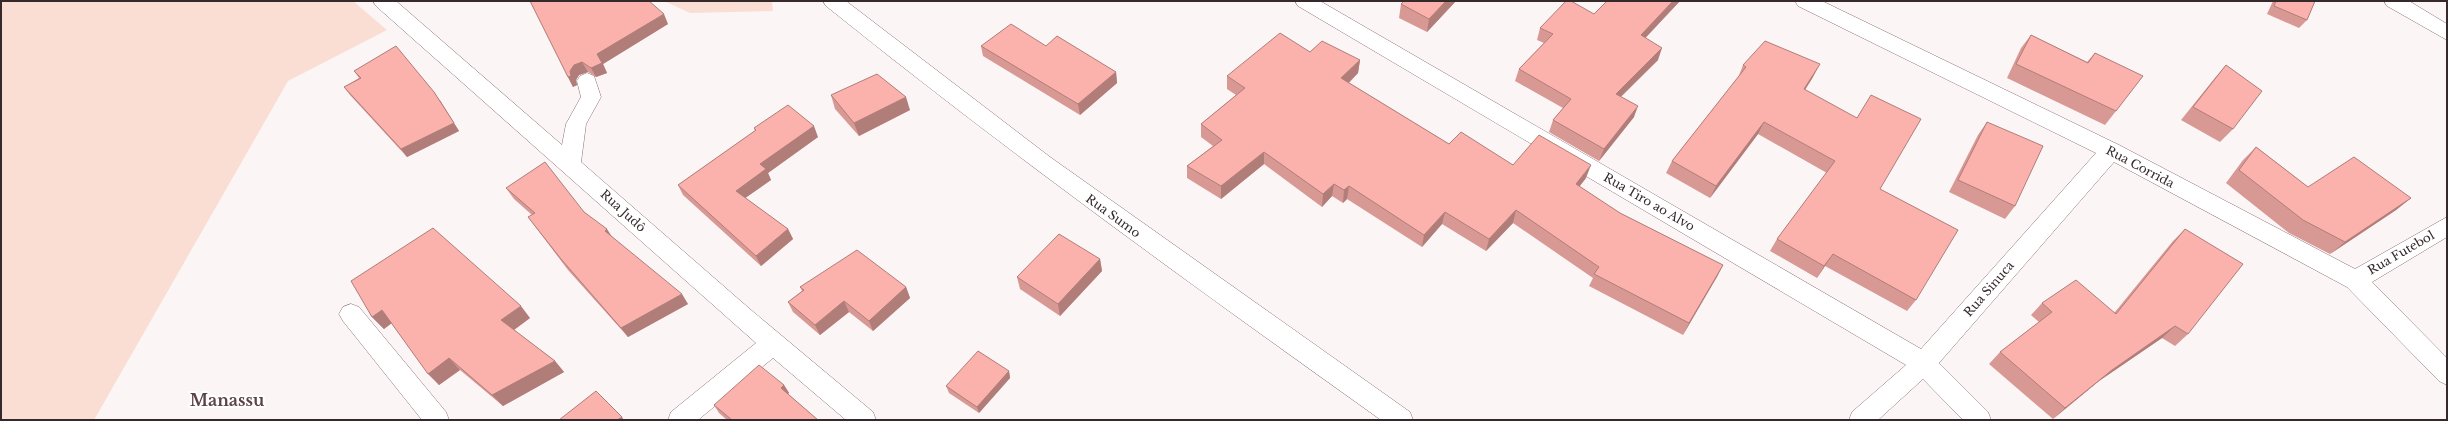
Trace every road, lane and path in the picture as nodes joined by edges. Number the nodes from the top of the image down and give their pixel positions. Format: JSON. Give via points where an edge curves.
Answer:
{"nodes":[{"id":1,"x":383,"y":1,"type":"edge"},
{"id":2,"x":833,"y":1,"type":"edge"},
{"id":3,"x":1305,"y":1,"type":"edge"},
{"id":4,"x":1805,"y":1,"type":"edge"},
{"id":5,"x":2394,"y":1,"type":"edge"},
{"id":6,"x":2447,"y":33,"type":"edge"},
{"id":7,"x":587,"y":81,"type":"dead end"},
{"id":8,"x":2111,"y":151,"type":"junction"},
{"id":9,"x":570,"y":164,"type":"junction"},
{"id":10,"x":2447,"y":226,"type":"edge"},
{"id":11,"x":2355,"y":280,"type":"junction"},
{"id":12,"x":352,"y":314,"type":"dead end"},
{"id":13,"x":772,"y":344,"type":"junction"},
{"id":14,"x":1924,"y":363,"type":"junction"},
{"id":15,"x":2447,"y":374,"type":"edge"},
{"id":16,"x":437,"y":420,"type":"edge"},
{"id":17,"x":680,"y":420,"type":"edge"},
{"id":18,"x":864,"y":420,"type":"edge"},
{"id":19,"x":1401,"y":420,"type":"edge"},
{"id":20,"x":1861,"y":420,"type":"edge"},
{"id":21,"x":1979,"y":420,"type":"edge"}],
"edges":[{"from":1,"to":9,"type":"street","name":"Rua Judô"},
{"from":2,"to":19,"type":"street","name":"Rua Sumo","via":[[928,79],[1130,229]]},
{"from":3,"to":14,"type":"street","name":"Rua Tiro ao Alvo"},
{"from":4,"to":8,"type":"street","name":"Rua Corrida"},
{"from":5,"to":6,"type":"street"},
{"from":7,"to":9,"type":"street","via":[[591,97],[576,124]]},
{"from":8,"to":11,"type":"street","name":"Rua Corrida"},
{"from":8,"to":14,"type":"street","name":"Rua Sinuca"},
{"from":9,"to":13,"type":"street","name":"Rua Judô"},
{"from":10,"to":11,"type":"street","name":"Rua Futebol"},
{"from":11,"to":15,"type":"street","name":"Rua Corrida"},
{"from":12,"to":16,"type":"street"},
{"from":13,"to":17,"type":"street"},
{"from":13,"to":18,"type":"street","name":"Rua Judô"},
{"from":14,"to":20,"type":"street","name":"Rua Sinuca"},
{"from":14,"to":21,"type":"street","name":"Rua Tiro ao Alvo"}]}
